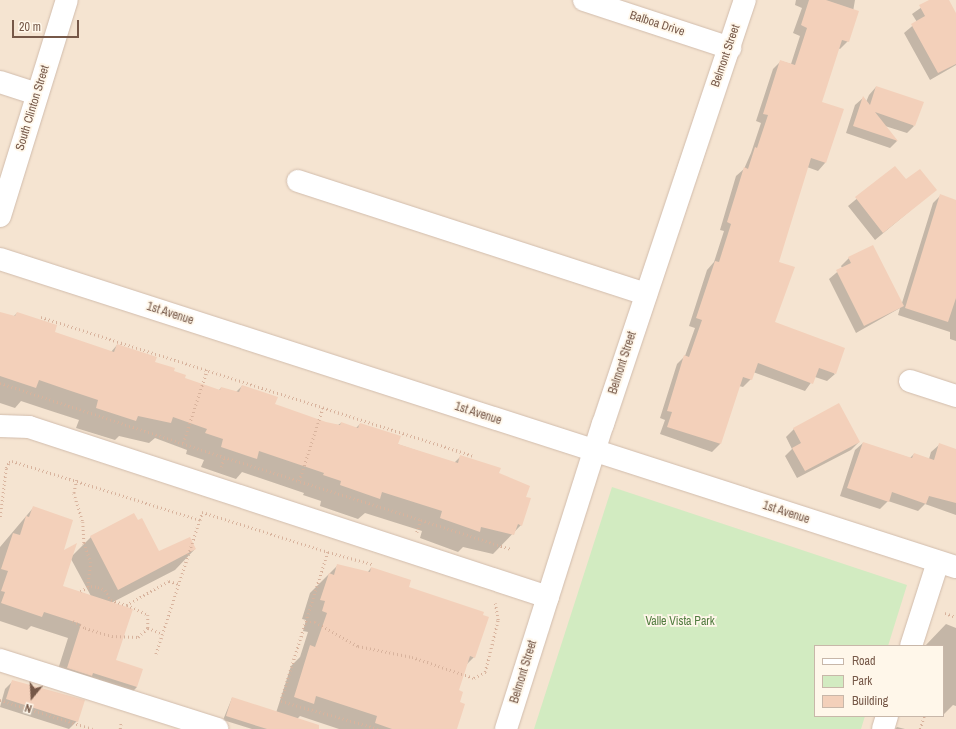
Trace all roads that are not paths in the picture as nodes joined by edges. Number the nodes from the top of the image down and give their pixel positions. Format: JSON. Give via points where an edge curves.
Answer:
{"nodes":[{"id":1,"x":67,"y":0,"type":"edge"},
{"id":2,"x":584,"y":0,"type":"edge"},
{"id":3,"x":745,"y":0,"type":"edge"},
{"id":4,"x":730,"y":48,"type":"junction"},
{"id":5,"x":0,"y":82,"type":"edge"},
{"id":6,"x":37,"y":94,"type":"junction"},
{"id":7,"x":298,"y":181,"type":"dead end"},
{"id":8,"x":0,"y":216,"type":"edge"},
{"id":9,"x":0,"y":259,"type":"edge"},
{"id":10,"x":646,"y":294,"type":"junction"},
{"id":11,"x":910,"y":381,"type":"dead end"},
{"id":12,"x":956,"y":396,"type":"edge"},
{"id":13,"x":0,"y":426,"type":"edge"},
{"id":14,"x":594,"y":452,"type":"junction"},
{"id":15,"x":947,"y":564,"type":"edge"},
{"id":16,"x":548,"y":597,"type":"junction"},
{"id":17,"x":910,"y":645,"type":"edge"},
{"id":18,"x":0,"y":660,"type":"edge"},
{"id":19,"x":887,"y":717,"type":"edge"},
{"id":20,"x":217,"y":729,"type":"edge"},
{"id":21,"x":506,"y":729,"type":"edge"},
{"id":22,"x":883,"y":729,"type":"edge"}],
"edges":[{"from":1,"to":6,"type":"street","name":"South Clinton Street"},
{"from":2,"to":4,"type":"street","name":"Balboa Drive"},
{"from":3,"to":4,"type":"street","name":"Belmont Street"},
{"from":4,"to":10,"type":"street","name":"Belmont Street"},
{"from":5,"to":6,"type":"street"},
{"from":6,"to":8,"type":"street","name":"South Clinton Street"},
{"from":7,"to":10,"type":"street"},
{"from":9,"to":14,"type":"street","name":"1st Avenue"},
{"from":10,"to":14,"type":"street","name":"Belmont Street"},
{"from":11,"to":12,"type":"street"},
{"from":13,"to":16,"type":"street","via":[[29,427]]},
{"from":14,"to":15,"type":"street","name":"1st Avenue"},
{"from":14,"to":16,"type":"street","name":"Belmont Street"},
{"from":15,"to":17,"type":"street"},
{"from":16,"to":21,"type":"street","name":"Belmont Street"},
{"from":18,"to":20,"type":"street"},
{"from":19,"to":22,"type":"street"}]}
